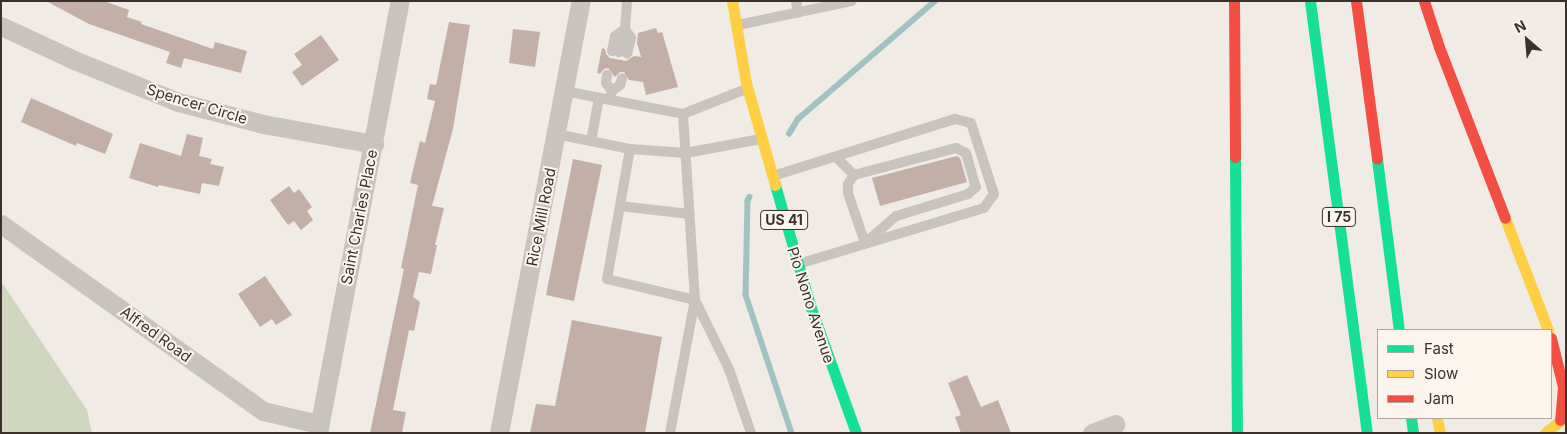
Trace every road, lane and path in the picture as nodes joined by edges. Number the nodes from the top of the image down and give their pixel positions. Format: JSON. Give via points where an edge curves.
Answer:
{"nodes":[{"id":1,"x":400,"y":1,"type":"edge"},
{"id":2,"x":581,"y":1,"type":"edge"},
{"id":3,"x":627,"y":1,"type":"edge"},
{"id":4,"x":732,"y":1,"type":"edge"},
{"id":5,"x":796,"y":1,"type":"edge"},
{"id":6,"x":852,"y":1,"type":"edge"},
{"id":7,"x":1234,"y":1,"type":"edge"},
{"id":8,"x":1310,"y":1,"type":"edge"},
{"id":9,"x":1356,"y":1,"type":"edge"},
{"id":10,"x":1424,"y":1,"type":"edge"},
{"id":11,"x":798,"y":13,"type":"junction"},
{"id":12,"x":737,"y":25,"type":"junction"},
{"id":13,"x":1,"y":26,"type":"edge"},
{"id":14,"x":625,"y":29,"type":"junction"},
{"id":15,"x":614,"y":77,"type":"dead end"},
{"id":16,"x":748,"y":88,"type":"junction"},
{"id":17,"x":564,"y":92,"type":"junction"},
{"id":18,"x":607,"y":96,"type":"junction"},
{"id":19,"x":684,"y":114,"type":"junction"},
{"id":20,"x":556,"y":134,"type":"junction"},
{"id":21,"x":762,"y":139,"type":"junction"},
{"id":22,"x":591,"y":141,"type":"junction"},
{"id":23,"x":374,"y":144,"type":"junction"},
{"id":24,"x":630,"y":149,"type":"junction"},
{"id":25,"x":686,"y":153,"type":"junction"},
{"id":26,"x":836,"y":157,"type":"junction"},
{"id":27,"x":854,"y":175,"type":"junction"},
{"id":28,"x":772,"y":176,"type":"junction"},
{"id":29,"x":620,"y":206,"type":"junction"},
{"id":30,"x":690,"y":214,"type":"junction"},
{"id":31,"x":1,"y":224,"type":"edge"},
{"id":32,"x":865,"y":244,"type":"junction"},
{"id":33,"x":1390,"y":257,"type":"junction"},
{"id":34,"x":798,"y":265,"type":"junction"},
{"id":35,"x":695,"y":300,"type":"junction"},
{"id":36,"x":1536,"y":301,"type":"junction"},
{"id":37,"x":1410,"y":321,"type":"dead end"},
{"id":38,"x":1557,"y":322,"type":"dead end"},
{"id":39,"x":1399,"y":329,"type":"edge"},
{"id":40,"x":1548,"y":329,"type":"edge"},
{"id":41,"x":1552,"y":341,"type":"edge"},
{"id":42,"x":1563,"y":418,"type":"edge"},
{"id":43,"x":1411,"y":419,"type":"edge"},
{"id":44,"x":1437,"y":419,"type":"edge"},
{"id":45,"x":1115,"y":424,"type":"dead end"},
{"id":46,"x":318,"y":429,"type":"edge"},
{"id":47,"x":1413,"y":432,"type":"edge"},
{"id":48,"x":499,"y":433,"type":"edge"},
{"id":49,"x":670,"y":433,"type":"edge"},
{"id":50,"x":751,"y":433,"type":"edge"},
{"id":51,"x":856,"y":433,"type":"edge"},
{"id":52,"x":1092,"y":433,"type":"edge"},
{"id":53,"x":1237,"y":433,"type":"edge"},
{"id":54,"x":1367,"y":433,"type":"edge"},
{"id":55,"x":1440,"y":433,"type":"edge"},
{"id":56,"x":1546,"y":433,"type":"edge"}],
"edges":[{"from":1,"to":23,"type":"street","name":"Saint Charles Place"},
{"from":2,"to":17,"type":"street","name":"Rice Mill Road"},
{"from":3,"to":14,"type":"lane"},
{"from":4,"to":12,"type":"main road","name":"Pio Nono Avenue","number":"US 41"},
{"from":5,"to":11,"type":"lane"},
{"from":6,"to":11,"type":"lane"},
{"from":7,"to":53,"type":"main road"},
{"from":8,"to":54,"type":"main road","number":"I 75"},
{"from":9,"to":33,"type":"main road"},
{"from":10,"to":36,"type":"main road"},
{"from":11,"to":12,"type":"lane"},
{"from":12,"to":16,"type":"main road","name":"Pio Nono Avenue","number":"US 41"},
{"from":13,"to":23,"type":"street","name":"Spencer Circle","via":[[178,102],[263,124]]},
{"from":14,"to":14,"type":"lane","via":[[615,36],[620,52],[631,38]]},
{"from":15,"to":18,"type":"lane"},
{"from":16,"to":19,"type":"lane"},
{"from":16,"to":21,"type":"main road","name":"Pio Nono Avenue","number":"US 41"},
{"from":17,"to":18,"type":"lane"},
{"from":17,"to":20,"type":"street","name":"Rice Mill Road"},
{"from":18,"to":19,"type":"lane"},
{"from":18,"to":22,"type":"lane"},
{"from":19,"to":25,"type":"lane"},
{"from":20,"to":22,"type":"lane"},
{"from":20,"to":48,"type":"street","name":"Rice Mill Road"},
{"from":21,"to":25,"type":"lane"},
{"from":21,"to":28,"type":"main road","name":"Pio Nono Avenue","number":"US 41"},
{"from":22,"to":24,"type":"lane"},
{"from":23,"to":46,"type":"street","name":"Saint Charles Place"},
{"from":24,"to":25,"type":"lane"},
{"from":24,"to":29,"type":"lane"},
{"from":25,"to":30,"type":"lane"},
{"from":26,"to":27,"type":"lane"},
{"from":26,"to":28,"type":"lane"},
{"from":26,"to":32,"type":"lane","via":[[955,119],[971,122],[994,194],[984,208]]},
{"from":27,"to":32,"type":"lane","via":[[848,184],[848,193]]},
{"from":27,"to":32,"type":"lane","via":[[956,148],[966,152],[976,186],[968,194],[896,216]]},
{"from":28,"to":34,"type":"main road","name":"Pio Nono Avenue","number":"US 41"},
{"from":29,"to":30,"type":"lane"},
{"from":29,"to":35,"type":"lane","via":[[608,279]]},
{"from":30,"to":35,"type":"lane"},
{"from":31,"to":46,"type":"street","name":"Alfred Road","via":[[263,412]]},
{"from":32,"to":34,"type":"lane"},
{"from":33,"to":37,"type":"main road"},
{"from":33,"to":39,"type":"main road"},
{"from":34,"to":51,"type":"main road","name":"Pio Nono Avenue","number":"US 41"},
{"from":35,"to":49,"type":"lane"},
{"from":35,"to":50,"type":"lane","via":[[730,369]]},
{"from":36,"to":38,"type":"main road"},
{"from":36,"to":40,"type":"main road"},
{"from":41,"to":42,"type":"main road","via":[[1563,387]]},
{"from":42,"to":56,"type":"main road"},
{"from":43,"to":47,"type":"main road"},
{"from":44,"to":55,"type":"main road"},
{"from":45,"to":52,"type":"street"}]}
